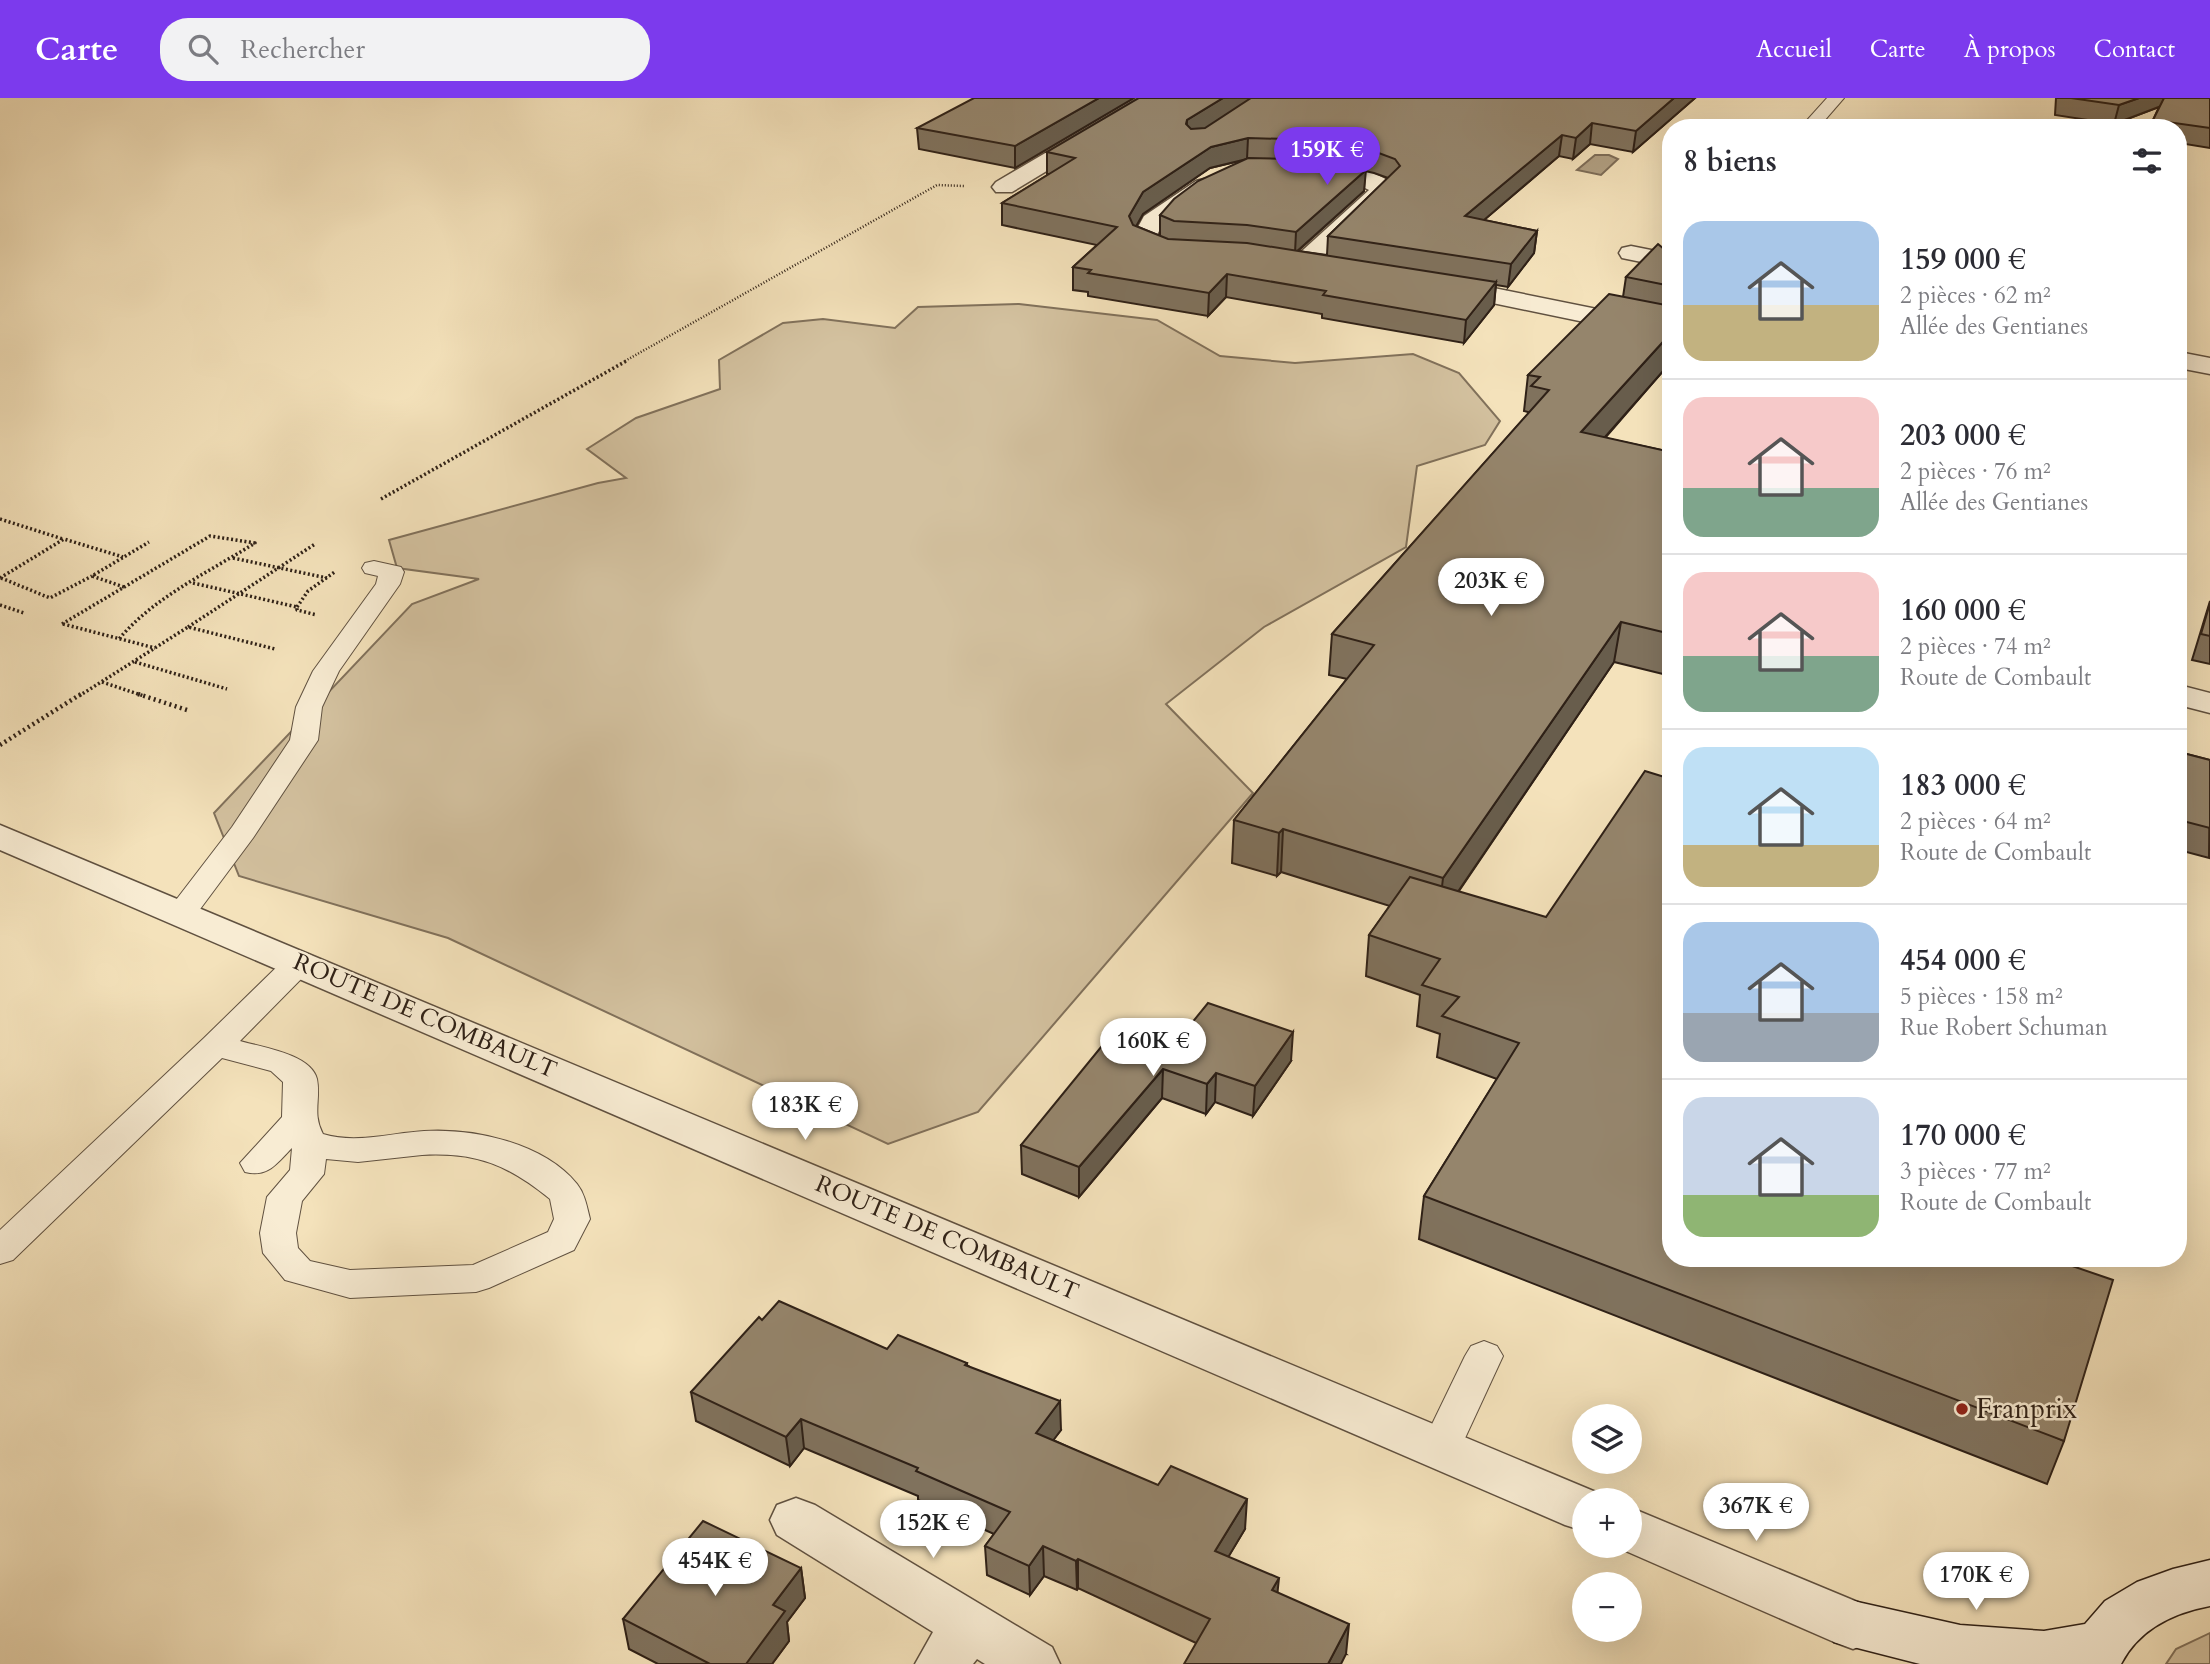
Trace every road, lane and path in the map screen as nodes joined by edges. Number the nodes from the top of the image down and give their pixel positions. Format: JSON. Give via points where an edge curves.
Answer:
{"nodes":[{"id":1,"x":1154,"y":98,"type":"edge"},
{"id":2,"x":1836,"y":98,"type":"edge"},
{"id":3,"x":1816,"y":119,"type":"edge"},
{"id":4,"x":1284,"y":169,"type":"edge"},
{"id":5,"x":1228,"y":174,"type":"edge"},
{"id":6,"x":1004,"y":187,"type":"joint"},
{"id":7,"x":1631,"y":253,"type":"dead end"},
{"id":8,"x":1207,"y":254,"type":"edge"},
{"id":9,"x":1662,"y":259,"type":"edge"},
{"id":10,"x":1274,"y":261,"type":"edge"},
{"id":11,"x":1301,"y":265,"type":"junction"},
{"id":12,"x":1328,"y":269,"type":"edge"},
{"id":13,"x":1423,"y":283,"type":"edge"},
{"id":14,"x":1662,"y":330,"type":"edge"},
{"id":15,"x":2187,"y":362,"type":"edge"},
{"id":16,"x":2210,"y":366,"type":"edge"},
{"id":17,"x":381,"y":499,"type":"dead end"},
{"id":18,"x":0,"y":519,"type":"edge"},
{"id":19,"x":64,"y":539,"type":"junction"},
{"id":20,"x":149,"y":542,"type":"dead end"},
{"id":21,"x":315,"y":544,"type":"dead end"},
{"id":22,"x":123,"y":557,"type":"junction"},
{"id":23,"x":232,"y":558,"type":"junction"},
{"id":24,"x":281,"y":566,"type":"junction"},
{"id":25,"x":374,"y":568,"type":"joint"},
{"id":26,"x":92,"y":576,"type":"junction"},
{"id":27,"x":0,"y":578,"type":"edge"},
{"id":28,"x":327,"y":578,"type":"junction"},
{"id":29,"x":193,"y":583,"type":"junction"},
{"id":30,"x":124,"y":587,"type":"junction"},
{"id":31,"x":238,"y":595,"type":"junction"},
{"id":32,"x":0,"y":605,"type":"edge"},
{"id":33,"x":297,"y":607,"type":"junction"},
{"id":34,"x":24,"y":613,"type":"dead end"},
{"id":35,"x":359,"y":623,"type":"junction"},
{"id":36,"x":188,"y":628,"type":"junction"},
{"id":37,"x":119,"y":639,"type":"junction"},
{"id":38,"x":155,"y":648,"type":"junction"},
{"id":39,"x":275,"y":649,"type":"dead end"},
{"id":40,"x":134,"y":661,"type":"junction"},
{"id":41,"x":102,"y":681,"type":"junction"},
{"id":42,"x":227,"y":689,"type":"dead end"},
{"id":43,"x":2187,"y":697,"type":"edge"},
{"id":44,"x":2210,"y":703,"type":"edge"},
{"id":45,"x":190,"y":711,"type":"dead end"},
{"id":46,"x":0,"y":745,"type":"edge"},
{"id":47,"x":0,"y":836,"type":"edge"},
{"id":48,"x":181,"y":913,"type":"junction"},
{"id":49,"x":300,"y":962,"type":"junction"},
{"id":50,"x":216,"y":1046,"type":"junction"},
{"id":51,"x":304,"y":1131,"type":"junction"},
{"id":52,"x":257,"y":1163,"type":"dead end"},
{"id":53,"x":0,"y":1251,"type":"edge"},
{"id":54,"x":1484,"y":1356,"type":"dead end"},
{"id":55,"x":1440,"y":1449,"type":"junction"},
{"id":56,"x":1572,"y":1505,"type":"edge"},
{"id":57,"x":796,"y":1520,"type":"dead end"},
{"id":58,"x":1642,"y":1536,"type":"edge"},
{"id":59,"x":2210,"y":1561,"type":"edge"},
{"id":60,"x":2210,"y":1583,"type":"edge"},
{"id":61,"x":2146,"y":1602,"type":"junction"},
{"id":62,"x":1853,"y":1625,"type":"junction"},
{"id":63,"x":956,"y":1645,"type":"edge"},
{"id":64,"x":2096,"y":1655,"type":"edge"},
{"id":65,"x":1032,"y":1664,"type":"edge"},
{"id":66,"x":1923,"y":1664,"type":"edge"}],
"edges":[{"from":1,"to":6,"type":"street"},
{"from":2,"to":3,"type":"lane"},
{"from":4,"to":11,"type":"street","via":[[1356,175],[1384,188]]},
{"from":5,"to":8,"type":"street","via":[[1152,221],[1143,240],[1168,253]]},
{"from":6,"to":17,"type":"path","via":[[937,185]]},
{"from":7,"to":9,"type":"street"},
{"from":10,"to":11,"type":"street"},
{"from":11,"to":12,"type":"street"},
{"from":13,"to":14,"type":"street"},
{"from":15,"to":16,"type":"street"},
{"from":18,"to":19,"type":"path"},
{"from":19,"to":22,"type":"path"},
{"from":19,"to":27,"type":"path"},
{"from":20,"to":22,"type":"path"},
{"from":21,"to":24,"type":"path"},
{"from":22,"to":26,"type":"path"},
{"from":23,"to":24,"type":"path"},
{"from":23,"to":29,"type":"path"},
{"from":23,"to":30,"type":"path","via":[[255,543],[210,536]]},
{"from":24,"to":28,"type":"path"},
{"from":24,"to":31,"type":"path"},
{"from":25,"to":28,"type":"path","via":[[352,565]]},
{"from":25,"to":35,"type":"lane","via":[[392,572]]},
{"from":26,"to":27,"type":"path","via":[[50,598]]},
{"from":26,"to":30,"type":"path"},
{"from":28,"to":33,"type":"path","via":[[306,592]]},
{"from":29,"to":31,"type":"path"},
{"from":29,"to":37,"type":"path","via":[[148,612]]},
{"from":30,"to":37,"type":"path","via":[[62,624]]},
{"from":31,"to":33,"type":"path"},
{"from":31,"to":36,"type":"path"},
{"from":32,"to":34,"type":"path"},
{"from":33,"to":35,"type":"path","via":[[306,613]]},
{"from":35,"to":48,"type":"lane","via":[[326,671],[309,707],[303,740],[243,832]]},
{"from":36,"to":38,"type":"path"},
{"from":36,"to":39,"type":"path"},
{"from":37,"to":38,"type":"path"},
{"from":38,"to":40,"type":"path"},
{"from":40,"to":41,"type":"path"},
{"from":40,"to":42,"type":"path"},
{"from":41,"to":45,"type":"path"},
{"from":41,"to":46,"type":"path"},
{"from":43,"to":44,"type":"street"},
{"from":47,"to":48,"type":"street","name":"ROUTE DE COMBAULT"},
{"from":48,"to":49,"type":"street","name":"ROUTE DE COMBAULT"},
{"from":49,"to":50,"type":"lane"},
{"from":49,"to":55,"type":"street","name":"ROUTE DE COMBAULT"},
{"from":50,"to":51,"type":"lane","via":[[282,1063],[300,1078]]},
{"from":50,"to":53,"type":"lane"},
{"from":51,"to":51,"type":"lane","via":[[307,1174],[285,1197],[278,1233],[281,1253],[298,1271],[350,1284],[476,1278],[561,1241],[572,1219],[565,1194],[516,1156],[437,1142],[328,1150]]},
{"from":51,"to":52,"type":"lane"},
{"from":54,"to":55,"type":"lane"},
{"from":55,"to":56,"type":"street","name":"ROUTE DE COMBAULT"},
{"from":57,"to":63,"type":"street"},
{"from":58,"to":62,"type":"street"},
{"from":59,"to":61,"type":"street"},
{"from":60,"to":61,"type":"street","via":[[2183,1587]]},
{"from":61,"to":64,"type":"street","via":[[2120,1621]]},
{"from":62,"to":64,"type":"street","via":[[1960,1649]]},
{"from":62,"to":66,"type":"street"},
{"from":63,"to":65,"type":"street"}]}
